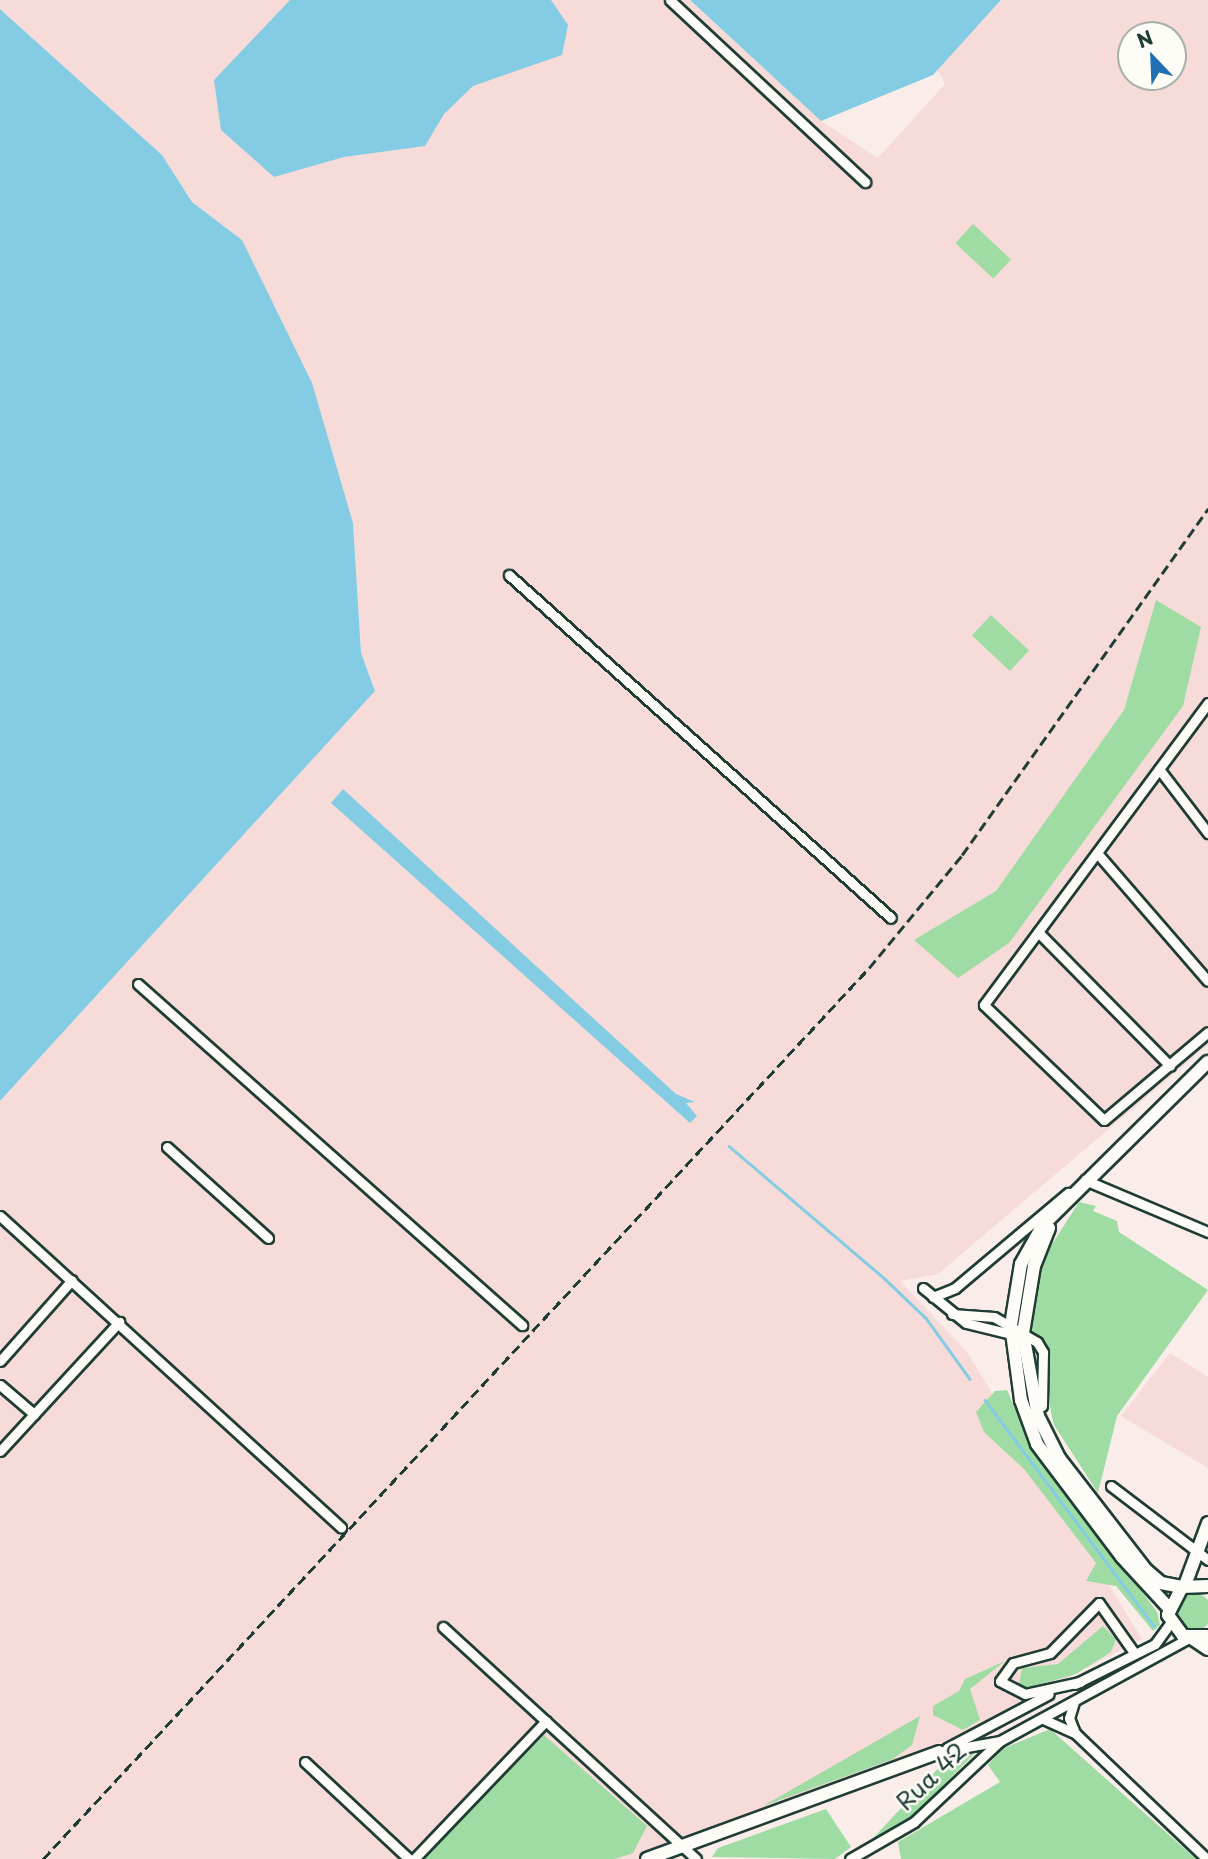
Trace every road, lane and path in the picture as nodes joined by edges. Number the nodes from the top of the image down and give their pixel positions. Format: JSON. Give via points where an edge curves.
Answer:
{"nodes":[{"id":1,"x":670,"y":0,"type":"edge"},
{"id":2,"x":865,"y":183,"type":"dead end"},
{"id":3,"x":509,"y":575,"type":"dead end"},
{"id":4,"x":1208,"y":703,"type":"edge"},
{"id":5,"x":1159,"y":769,"type":"junction"},
{"id":6,"x":1208,"y":833,"type":"edge"},
{"id":7,"x":1097,"y":853,"type":"junction"},
{"id":8,"x":891,"y":918,"type":"dead end"},
{"id":9,"x":1038,"y":932,"type":"junction"},
{"id":10,"x":1208,"y":981,"type":"edge"},
{"id":11,"x":138,"y":984,"type":"dead end"},
{"id":12,"x":1208,"y":1032,"type":"edge"},
{"id":13,"x":1208,"y":1062,"type":"edge"},
{"id":14,"x":1170,"y":1066,"type":"junction"},
{"id":15,"x":1208,"y":1072,"type":"edge"},
{"id":16,"x":1125,"y":1140,"type":"junction"},
{"id":17,"x":167,"y":1147,"type":"dead end"},
{"id":18,"x":1085,"y":1179,"type":"junction"},
{"id":19,"x":0,"y":1216,"type":"edge"},
{"id":20,"x":1208,"y":1232,"type":"edge"},
{"id":21,"x":268,"y":1238,"type":"dead end"},
{"id":22,"x":72,"y":1280,"type":"junction"},
{"id":23,"x":923,"y":1288,"type":"dead end"},
{"id":24,"x":933,"y":1297,"type":"junction"},
{"id":25,"x":119,"y":1322,"type":"junction"},
{"id":26,"x":523,"y":1325,"type":"dead end"},
{"id":27,"x":1015,"y":1331,"type":"junction"},
{"id":28,"x":0,"y":1361,"type":"edge"},
{"id":29,"x":0,"y":1385,"type":"edge"},
{"id":30,"x":34,"y":1414,"type":"junction"},
{"id":31,"x":0,"y":1451,"type":"edge"},
{"id":32,"x":1111,"y":1486,"type":"dead end"},
{"id":33,"x":1208,"y":1523,"type":"edge"},
{"id":34,"x":341,"y":1527,"type":"dead end"},
{"id":35,"x":1194,"y":1553,"type":"junction"},
{"id":36,"x":1208,"y":1560,"type":"edge"},
{"id":37,"x":1208,"y":1585,"type":"edge"},
{"id":38,"x":1184,"y":1586,"type":"junction"},
{"id":39,"x":1168,"y":1607,"type":"junction"},
{"id":40,"x":1171,"y":1622,"type":"junction"},
{"id":41,"x":443,"y":1627,"type":"dead end"},
{"id":42,"x":1208,"y":1636,"type":"edge"},
{"id":43,"x":1191,"y":1638,"type":"junction"},
{"id":44,"x":1208,"y":1649,"type":"edge"},
{"id":45,"x":1135,"y":1654,"type":"junction"},
{"id":46,"x":1080,"y":1682,"type":"junction"},
{"id":47,"x":1074,"y":1702,"type":"junction"},
{"id":48,"x":1041,"y":1719,"type":"junction"},
{"id":49,"x":546,"y":1721,"type":"junction"},
{"id":50,"x":1076,"y":1734,"type":"junction"},
{"id":51,"x":1000,"y":1741,"type":"junction"},
{"id":52,"x":939,"y":1752,"type":"junction"},
{"id":53,"x":305,"y":1762,"type":"dead end"},
{"id":54,"x":683,"y":1846,"type":"junction"},
{"id":55,"x":412,"y":1859,"type":"edge"},
{"id":56,"x":647,"y":1859,"type":"edge"},
{"id":57,"x":696,"y":1859,"type":"edge"},
{"id":58,"x":850,"y":1859,"type":"edge"},
{"id":59,"x":1207,"y":1859,"type":"edge"}],
"edges":[{"from":1,"to":2,"type":"street"},
{"from":3,"to":8,"type":"street"},
{"from":4,"to":5,"type":"street"},
{"from":5,"to":6,"type":"street"},
{"from":5,"to":7,"type":"street"},
{"from":7,"to":9,"type":"street"},
{"from":7,"to":10,"type":"street"},
{"from":9,"to":14,"type":"street"},
{"from":9,"to":14,"type":"street","via":[[984,1005],[1104,1120]]},
{"from":11,"to":26,"type":"street"},
{"from":12,"to":14,"type":"street"},
{"from":13,"to":16,"type":"street"},
{"from":15,"to":16,"type":"street"},
{"from":16,"to":18,"type":"street"},
{"from":17,"to":21,"type":"street"},
{"from":18,"to":20,"type":"street"},
{"from":18,"to":24,"type":"street","via":[[955,1288]]},
{"from":18,"to":27,"type":"street","via":[[1021,1264]]},
{"from":19,"to":22,"type":"street"},
{"from":22,"to":25,"type":"street"},
{"from":22,"to":28,"type":"street"},
{"from":23,"to":24,"type":"street"},
{"from":24,"to":27,"type":"street","via":[[951,1314],[990,1316]]},
{"from":25,"to":30,"type":"street"},
{"from":25,"to":34,"type":"street"},
{"from":27,"to":38,"type":"street","via":[[1046,1436],[1146,1570]]},
{"from":27,"to":39,"type":"street","via":[[1020,1400],[1037,1444],[1122,1557]]},
{"from":29,"to":30,"type":"street"},
{"from":30,"to":31,"type":"street"},
{"from":32,"to":35,"type":"street"},
{"from":33,"to":35,"type":"street"},
{"from":35,"to":36,"type":"street"},
{"from":35,"to":37,"type":"street"},
{"from":35,"to":38,"type":"street"},
{"from":37,"to":38,"type":"street"},
{"from":38,"to":39,"type":"street"},
{"from":39,"to":40,"type":"street"},
{"from":40,"to":43,"type":"street"},
{"from":40,"to":45,"type":"street","via":[[1160,1640]]},
{"from":41,"to":49,"type":"street"},
{"from":42,"to":43,"type":"street"},
{"from":43,"to":44,"type":"street"},
{"from":43,"to":47,"type":"street"},
{"from":45,"to":46,"type":"street"},
{"from":45,"to":46,"type":"street","via":[[1099,1603],[1051,1653],[1013,1663],[1000,1681],[1025,1694]]},
{"from":46,"to":52,"type":"street"},
{"from":47,"to":48,"type":"street"},
{"from":47,"to":50,"type":"street","via":[[1069,1718]]},
{"from":48,"to":50,"type":"street"},
{"from":48,"to":51,"type":"street"},
{"from":49,"to":54,"type":"street"},
{"from":49,"to":55,"type":"street"},
{"from":50,"to":59,"type":"street"},
{"from":51,"to":52,"type":"street"},
{"from":51,"to":58,"type":"street","name":"Rua 42","via":[[914,1822]]},
{"from":52,"to":54,"type":"street"},
{"from":53,"to":55,"type":"street"},
{"from":54,"to":56,"type":"street"},
{"from":54,"to":57,"type":"street"}]}
